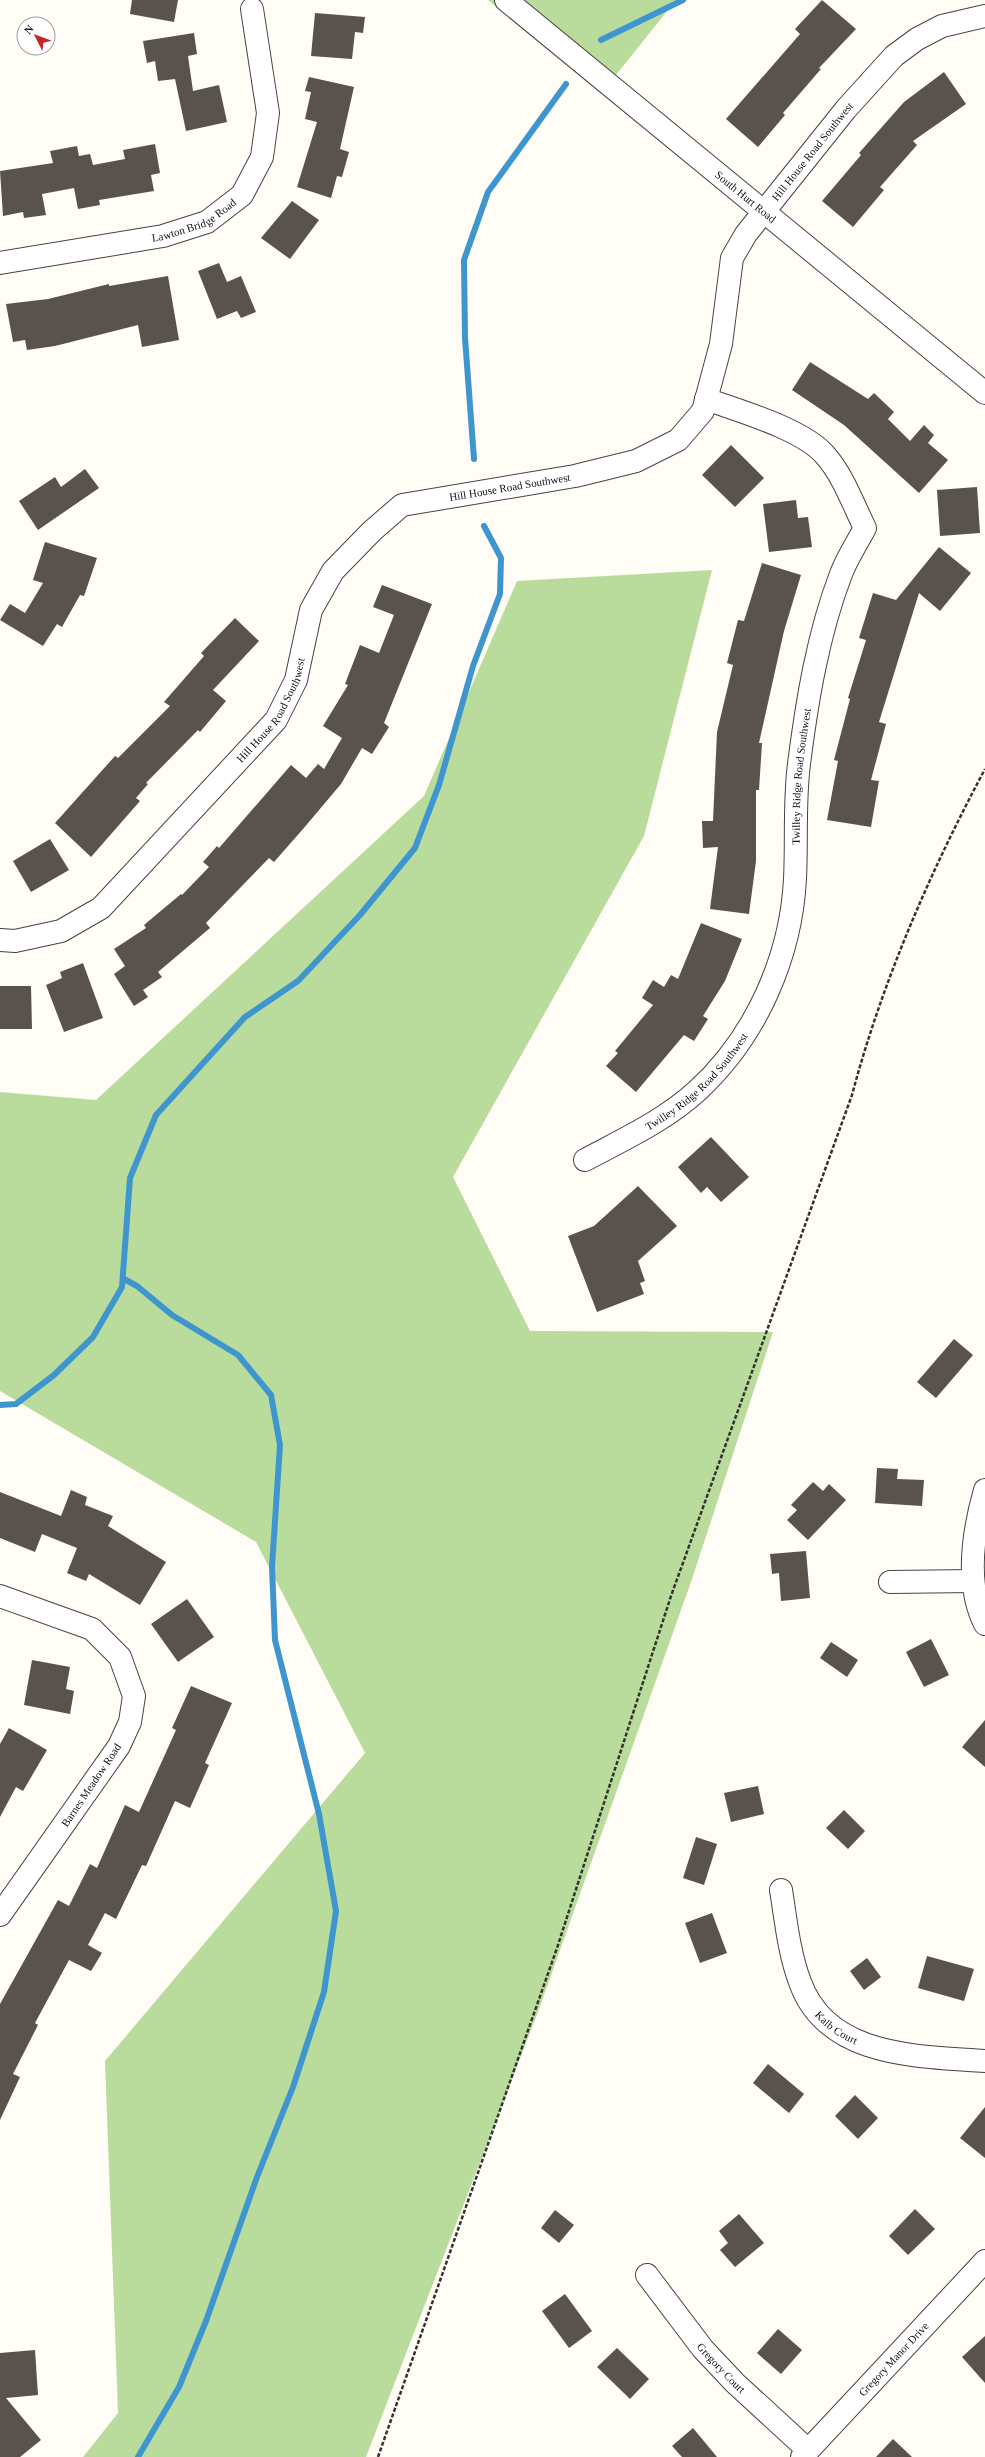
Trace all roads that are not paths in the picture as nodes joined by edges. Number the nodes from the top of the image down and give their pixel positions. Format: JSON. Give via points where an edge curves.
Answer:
{"nodes":[{"id":1,"x":506,"y":0,"type":"edge"},
{"id":2,"x":252,"y":9,"type":"dead end"},
{"id":3,"x":985,"y":16,"type":"edge"},
{"id":4,"x":764,"y":211,"type":"junction"},
{"id":5,"x":0,"y":263,"type":"edge"},
{"id":6,"x":985,"y":393,"type":"edge"},
{"id":7,"x":706,"y":399,"type":"junction"},
{"id":8,"x":0,"y":940,"type":"edge"},
{"id":9,"x":585,"y":1160,"type":"dead end"},
{"id":10,"x":985,"y":1490,"type":"edge"},
{"id":11,"x":973,"y":1581,"type":"junction"},
{"id":12,"x":890,"y":1582,"type":"dead end"},
{"id":13,"x":0,"y":1596,"type":"edge"},
{"id":14,"x":985,"y":1624,"type":"edge"},
{"id":15,"x":782,"y":1890,"type":"dead end"},
{"id":16,"x":0,"y":1915,"type":"edge"},
{"id":17,"x":985,"y":2061,"type":"edge"},
{"id":18,"x":985,"y":2261,"type":"edge"},
{"id":19,"x":647,"y":2275,"type":"dead end"},
{"id":20,"x":805,"y":2454,"type":"edge"}],
"edges":[{"from":1,"to":4,"type":"street","name":"South Hurt Road"},
{"from":2,"to":5,"type":"street","name":"Lawton Bridge Road","via":[[268,113],[262,157],[242,195],[207,222],[163,236]]},
{"from":3,"to":4,"type":"street","name":"Hill House Road Southwest","via":[[942,26],[916,39],[894,56],[846,109]]},
{"from":4,"to":6,"type":"street","name":"South Hurt Road"},
{"from":4,"to":7,"type":"street","name":"Hill House Road Southwest","via":[[732,258],[721,344]]},
{"from":7,"to":8,"type":"street","name":"Hill House Road Southwest","via":[[703,411],[678,440],[636,461],[575,476],[402,505],[333,571],[311,610],[296,680],[276,720],[101,908],[61,931],[15,941]]},
{"from":7,"to":9,"type":"street","name":"Twilley Ridge Road Southwest","via":[[784,428],[824,454],[836,471],[864,528],[842,574],[819,648],[799,767],[795,880],[790,921],[775,974],[764,1001],[729,1056],[698,1090],[662,1119]]},
{"from":10,"to":11,"type":"street","via":[[976,1521]]},
{"from":11,"to":12,"type":"street"},
{"from":11,"to":14,"type":"street","via":[[979,1612]]},
{"from":13,"to":16,"type":"street","name":"Barnes Meadow Road","via":[[92,1629],[120,1657],[134,1696],[130,1722],[119,1746]]},
{"from":15,"to":17,"type":"street","name":"Kalb Court","via":[[792,1956],[800,1984],[814,2007],[832,2028],[873,2049],[912,2056]]},
{"from":18,"to":20,"type":"street","name":"Gregory Manor Drive"},
{"from":19,"to":20,"type":"street","name":"Gregory Court","via":[[703,2349]]}]}
